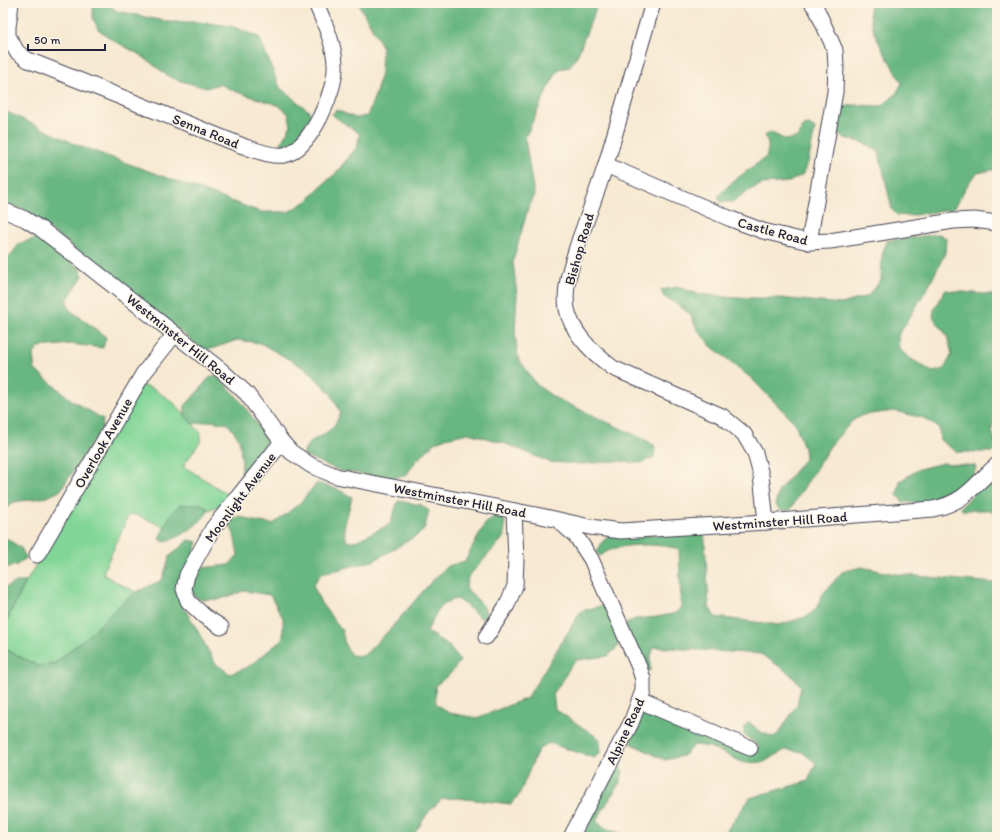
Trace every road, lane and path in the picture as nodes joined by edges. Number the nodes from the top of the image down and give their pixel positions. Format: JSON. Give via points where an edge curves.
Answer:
{"nodes":[{"id":1,"x":11,"y":3,"type":"edge"},
{"id":2,"x":316,"y":3,"type":"edge"},
{"id":3,"x":653,"y":3,"type":"edge"},
{"id":4,"x":812,"y":3,"type":"edge"},
{"id":5,"x":606,"y":165,"type":"junction"},
{"id":6,"x":3,"y":210,"type":"edge"},
{"id":7,"x":997,"y":223,"type":"edge"},
{"id":8,"x":809,"y":242,"type":"junction"},
{"id":9,"x":174,"y":335,"type":"junction"},
{"id":10,"x":282,"y":442,"type":"junction"},
{"id":11,"x":997,"y":465,"type":"edge"},
{"id":12,"x":514,"y":510,"type":"junction"},
{"id":13,"x":556,"y":520,"type":"junction"},
{"id":14,"x":766,"y":522,"type":"junction"},
{"id":15,"x":596,"y":528,"type":"junction"},
{"id":16,"x":37,"y":555,"type":"dead end"},
{"id":17,"x":589,"y":556,"type":"junction"},
{"id":18,"x":222,"y":627,"type":"dead end"},
{"id":19,"x":486,"y":637,"type":"dead end"},
{"id":20,"x":640,"y":701,"type":"junction"},
{"id":21,"x":750,"y":748,"type":"dead end"},
{"id":22,"x":571,"y":837,"type":"edge"}],
"edges":[{"from":1,"to":2,"type":"street","name":"Senna Road","via":[[8,36],[17,52],[28,60],[243,146],[259,152],[281,155],[297,149],[307,139],[334,83],[336,66],[333,47]]},
{"from":3,"to":5,"type":"street","name":"Bishop Road"},
{"from":4,"to":8,"type":"street","via":[[834,50],[836,66],[835,92]]},
{"from":5,"to":8,"type":"street","name":"Castle Road","via":[[731,219],[778,235]]},
{"from":5,"to":14,"type":"street","name":"Bishop Road","via":[[566,285],[567,309],[572,324],[583,341],[613,368],[722,416],[744,434],[755,454],[761,475]]},
{"from":6,"to":9,"type":"street","name":"Westminster Hill Road","via":[[41,229]]},
{"from":7,"to":8,"type":"street","name":"Castle Road","via":[[953,221],[852,238]]},
{"from":9,"to":10,"type":"street","name":"Westminster Hill Road","via":[[240,387]]},
{"from":9,"to":16,"type":"street","name":"Overlook Avenue","via":[[143,374]]},
{"from":10,"to":12,"type":"street","name":"Westminster Hill Road","via":[[303,461],[336,476]]},
{"from":10,"to":18,"type":"street","name":"Moonlight Avenue","via":[[213,528],[187,575],[184,589],[188,601],[204,616]]},
{"from":11,"to":14,"type":"street","name":"Westminster Hill Road","via":[[967,494],[945,507]]},
{"from":12,"to":13,"type":"street","name":"Westminster Hill Road"},
{"from":12,"to":19,"type":"street","via":[[515,586],[507,605]]},
{"from":13,"to":15,"type":"street","name":"Westminster Hill Road"},
{"from":13,"to":17,"type":"street","name":"Alpine Road","via":[[576,536]]},
{"from":14,"to":15,"type":"street","name":"Westminster Hill Road","via":[[621,531]]},
{"from":15,"to":17,"type":"street"},
{"from":17,"to":20,"type":"street","name":"Alpine Road","via":[[641,670],[644,684]]},
{"from":20,"to":21,"type":"street"},
{"from":20,"to":22,"type":"street","name":"Alpine Road","via":[[616,754]]}]}
